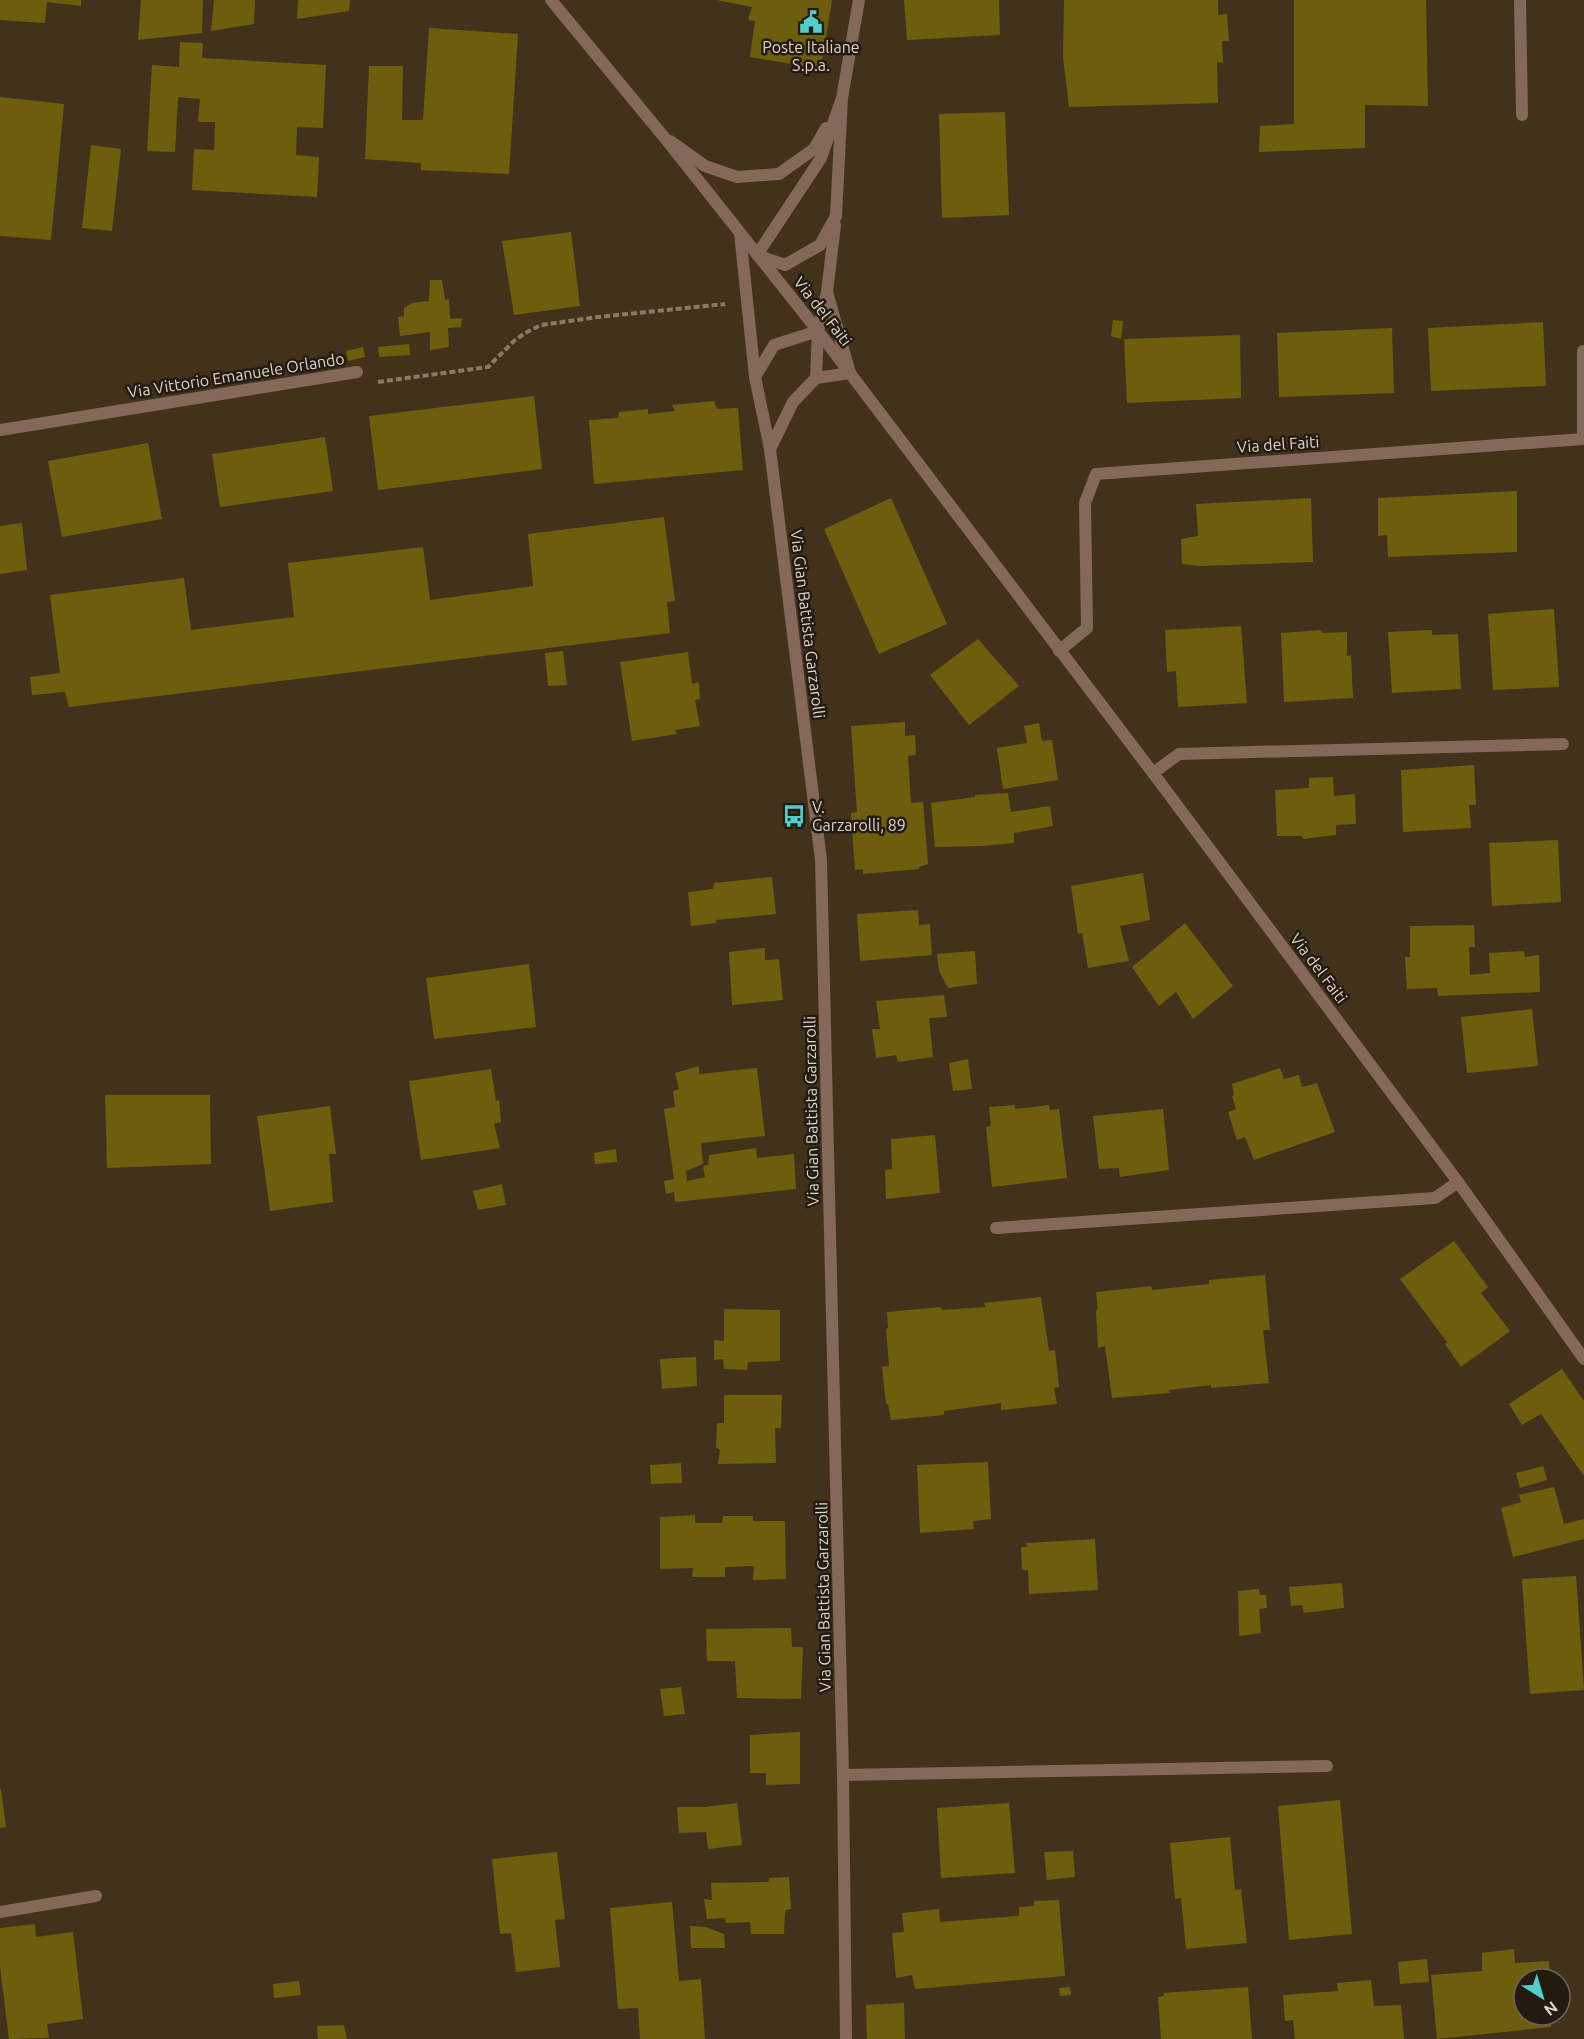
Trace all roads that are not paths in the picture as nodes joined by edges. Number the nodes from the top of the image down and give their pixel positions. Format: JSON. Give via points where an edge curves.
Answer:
{"nodes":[{"id":1,"x":551,"y":0,"type":"edge"},
{"id":2,"x":859,"y":0,"type":"edge"},
{"id":3,"x":1520,"y":0,"type":"edge"},
{"id":4,"x":843,"y":98,"type":"junction"},
{"id":5,"x":1522,"y":115,"type":"dead end"},
{"id":6,"x":664,"y":137,"type":"junction"},
{"id":7,"x":836,"y":216,"type":"junction"},
{"id":8,"x":740,"y":233,"type":"junction"},
{"id":9,"x":757,"y":255,"type":"junction"},
{"id":10,"x":827,"y":292,"type":"junction"},
{"id":11,"x":818,"y":331,"type":"junction"},
{"id":12,"x":1583,"y":351,"type":"edge"},
{"id":13,"x":357,"y":372,"type":"road end"},
{"id":14,"x":850,"y":373,"type":"junction"},
{"id":15,"x":755,"y":377,"type":"junction"},
{"id":16,"x":816,"y":378,"type":"junction"},
{"id":17,"x":0,"y":430,"type":"edge"},
{"id":18,"x":1584,"y":439,"type":"edge"},
{"id":19,"x":770,"y":449,"type":"junction"},
{"id":20,"x":1059,"y":651,"type":"junction"},
{"id":21,"x":1563,"y":744,"type":"dead end"},
{"id":22,"x":1153,"y":773,"type":"junction"},
{"id":23,"x":1458,"y":1182,"type":"junction"},
{"id":24,"x":996,"y":1228,"type":"dead end"},
{"id":25,"x":1584,"y":1359,"type":"edge"},
{"id":26,"x":1327,"y":1766,"type":"dead end"},
{"id":27,"x":843,"y":1775,"type":"junction"},
{"id":28,"x":96,"y":1896,"type":"dead end"},
{"id":29,"x":0,"y":1912,"type":"edge"},
{"id":30,"x":846,"y":2039,"type":"edge"}],
"edges":[{"from":1,"to":6,"type":"street","name":"Via del Faiti"},
{"from":2,"to":4,"type":"street"},
{"from":3,"to":5,"type":"street"},
{"from":4,"to":6,"type":"street","via":[[814,149],[778,174],[737,177],[705,166]]},
{"from":4,"to":7,"type":"street"},
{"from":4,"to":9,"type":"street","via":[[821,158]]},
{"from":6,"to":8,"type":"street","name":"Via del Faiti"},
{"from":7,"to":9,"type":"street","via":[[820,245],[785,265]]},
{"from":7,"to":10,"type":"street"},
{"from":8,"to":9,"type":"street","name":"Via del Faiti"},
{"from":8,"to":15,"type":"street","name":"Via Gian Battista Garzarolli"},
{"from":9,"to":11,"type":"street","name":"Via del Faiti"},
{"from":10,"to":11,"type":"street"},
{"from":10,"to":14,"type":"street"},
{"from":11,"to":14,"type":"street","name":"Via del Faiti"},
{"from":11,"to":15,"type":"street","via":[[774,345]]},
{"from":11,"to":16,"type":"street"},
{"from":12,"to":18,"type":"street","name":"Via del Faiti"},
{"from":13,"to":17,"type":"street","name":"Via Vittorio Emanuele Orlando"},
{"from":14,"to":16,"type":"street"},
{"from":14,"to":20,"type":"street","name":"Via del Faiti"},
{"from":15,"to":19,"type":"street","name":"Via Gian Battista Garzarolli"},
{"from":16,"to":19,"type":"street","via":[[793,402]]},
{"from":18,"to":20,"type":"street","name":"Via del Faiti","via":[[1096,474],[1085,502],[1087,628]]},
{"from":19,"to":27,"type":"street","name":"Via Gian Battista Garzarolli","via":[[821,860]]},
{"from":20,"to":22,"type":"street","name":"Via del Faiti"},
{"from":21,"to":22,"type":"street","via":[[1179,754]]},
{"from":22,"to":23,"type":"street","name":"Via del Faiti"},
{"from":23,"to":24,"type":"street","via":[[1435,1198]]},
{"from":23,"to":25,"type":"street","name":"Via del Faiti"},
{"from":26,"to":27,"type":"street"},
{"from":27,"to":30,"type":"street","name":"Via Gian Battista Garzarolli"},
{"from":28,"to":29,"type":"street"}]}
